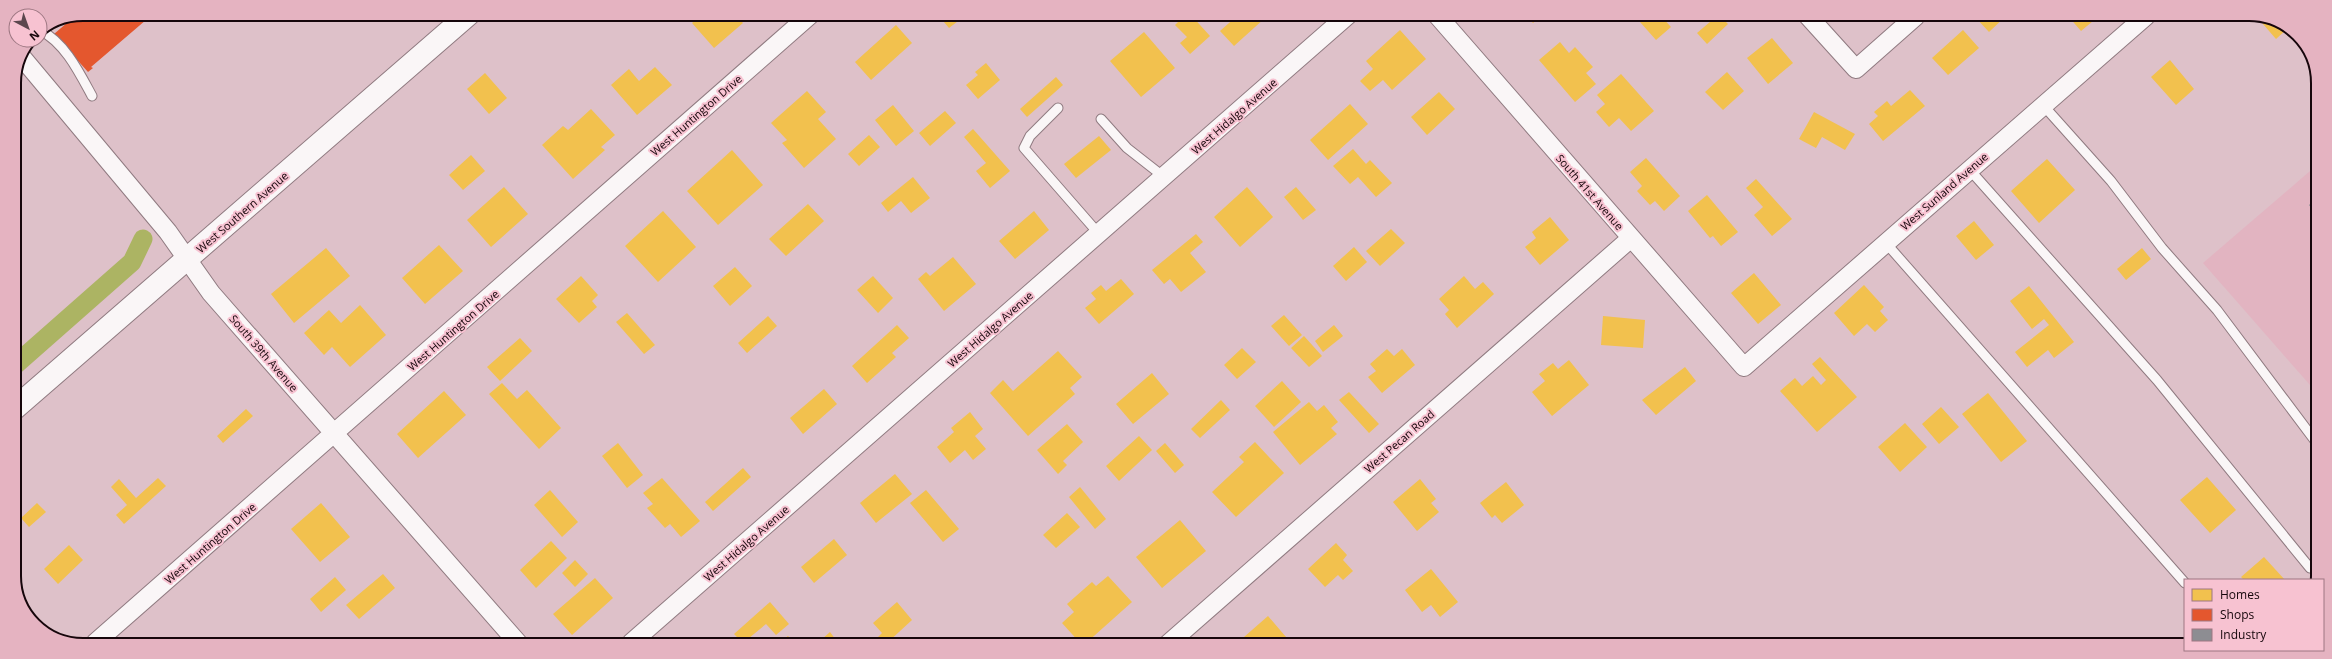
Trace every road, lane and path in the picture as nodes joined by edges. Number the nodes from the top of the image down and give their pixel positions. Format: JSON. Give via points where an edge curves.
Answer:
{"nodes":[{"id":1,"x":461,"y":21,"type":"edge"},
{"id":2,"x":803,"y":21,"type":"edge"},
{"id":3,"x":1341,"y":21,"type":"edge"},
{"id":4,"x":1443,"y":21,"type":"edge"},
{"id":5,"x":1813,"y":21,"type":"edge"},
{"id":6,"x":1910,"y":21,"type":"edge"},
{"id":7,"x":2140,"y":21,"type":"edge"},
{"id":8,"x":48,"y":34,"type":"edge"},
{"id":9,"x":25,"y":62,"type":"edge"},
{"id":10,"x":92,"y":96,"type":"dead end"},
{"id":11,"x":2043,"y":105,"type":"junction"},
{"id":12,"x":1058,"y":108,"type":"dead end"},
{"id":13,"x":1101,"y":119,"type":"dead end"},
{"id":14,"x":1969,"y":168,"type":"junction"},
{"id":15,"x":1164,"y":177,"type":"junction"},
{"id":16,"x":1099,"y":234,"type":"junction"},
{"id":17,"x":1630,"y":239,"type":"junction"},
{"id":18,"x":1885,"y":242,"type":"junction"},
{"id":19,"x":187,"y":259,"type":"junction"},
{"id":20,"x":1744,"y":367,"type":"joint"},
{"id":21,"x":21,"y":403,"type":"edge"},
{"id":22,"x":335,"y":434,"type":"junction"},
{"id":23,"x":2311,"y":435,"type":"edge"},
{"id":24,"x":2311,"y":567,"type":"edge"},
{"id":25,"x":2184,"y":583,"type":"edge"},
{"id":26,"x":101,"y":638,"type":"edge"},
{"id":27,"x":514,"y":638,"type":"edge"},
{"id":28,"x":637,"y":638,"type":"edge"},
{"id":29,"x":1175,"y":638,"type":"edge"}],
"edges":[{"from":1,"to":19,"type":"main road","name":"West Southern Avenue"},
{"from":2,"to":22,"type":"street","name":"West Huntington Drive"},
{"from":3,"to":15,"type":"street","name":"West Hidalgo Avenue"},
{"from":4,"to":17,"type":"street","name":"South 41st Avenue"},
{"from":5,"to":6,"type":"street","via":[[1856,69]]},
{"from":7,"to":11,"type":"street","name":"West Sunland Avenue"},
{"from":8,"to":10,"type":"lane","via":[[77,68]]},
{"from":9,"to":19,"type":"street","name":"South 39th Avenue","via":[[168,232]]},
{"from":11,"to":14,"type":"street","name":"West Sunland Avenue"},
{"from":11,"to":23,"type":"lane","via":[[2111,181],[2162,248],[2217,310]]},
{"from":12,"to":16,"type":"lane","via":[[1030,136],[1024,148]]},
{"from":13,"to":15,"type":"lane","via":[[1127,148]]},
{"from":14,"to":18,"type":"street","name":"West Sunland Avenue"},
{"from":14,"to":24,"type":"lane","via":[[2157,380]]},
{"from":15,"to":16,"type":"street","name":"West Hidalgo Avenue"},
{"from":16,"to":28,"type":"street","name":"West Hidalgo Avenue"},
{"from":17,"to":20,"type":"street","name":"South 41st Avenue"},
{"from":17,"to":29,"type":"street","name":"West Pecan Road"},
{"from":18,"to":20,"type":"street","name":"West Sunland Avenue"},
{"from":18,"to":25,"type":"lane"},
{"from":19,"to":21,"type":"main road","name":"West Southern Avenue"},
{"from":19,"to":22,"type":"street","name":"South 39th Avenue","via":[[211,293]]},
{"from":22,"to":26,"type":"street","name":"West Huntington Drive"},
{"from":22,"to":27,"type":"street","name":"South 39th Avenue"}]}
